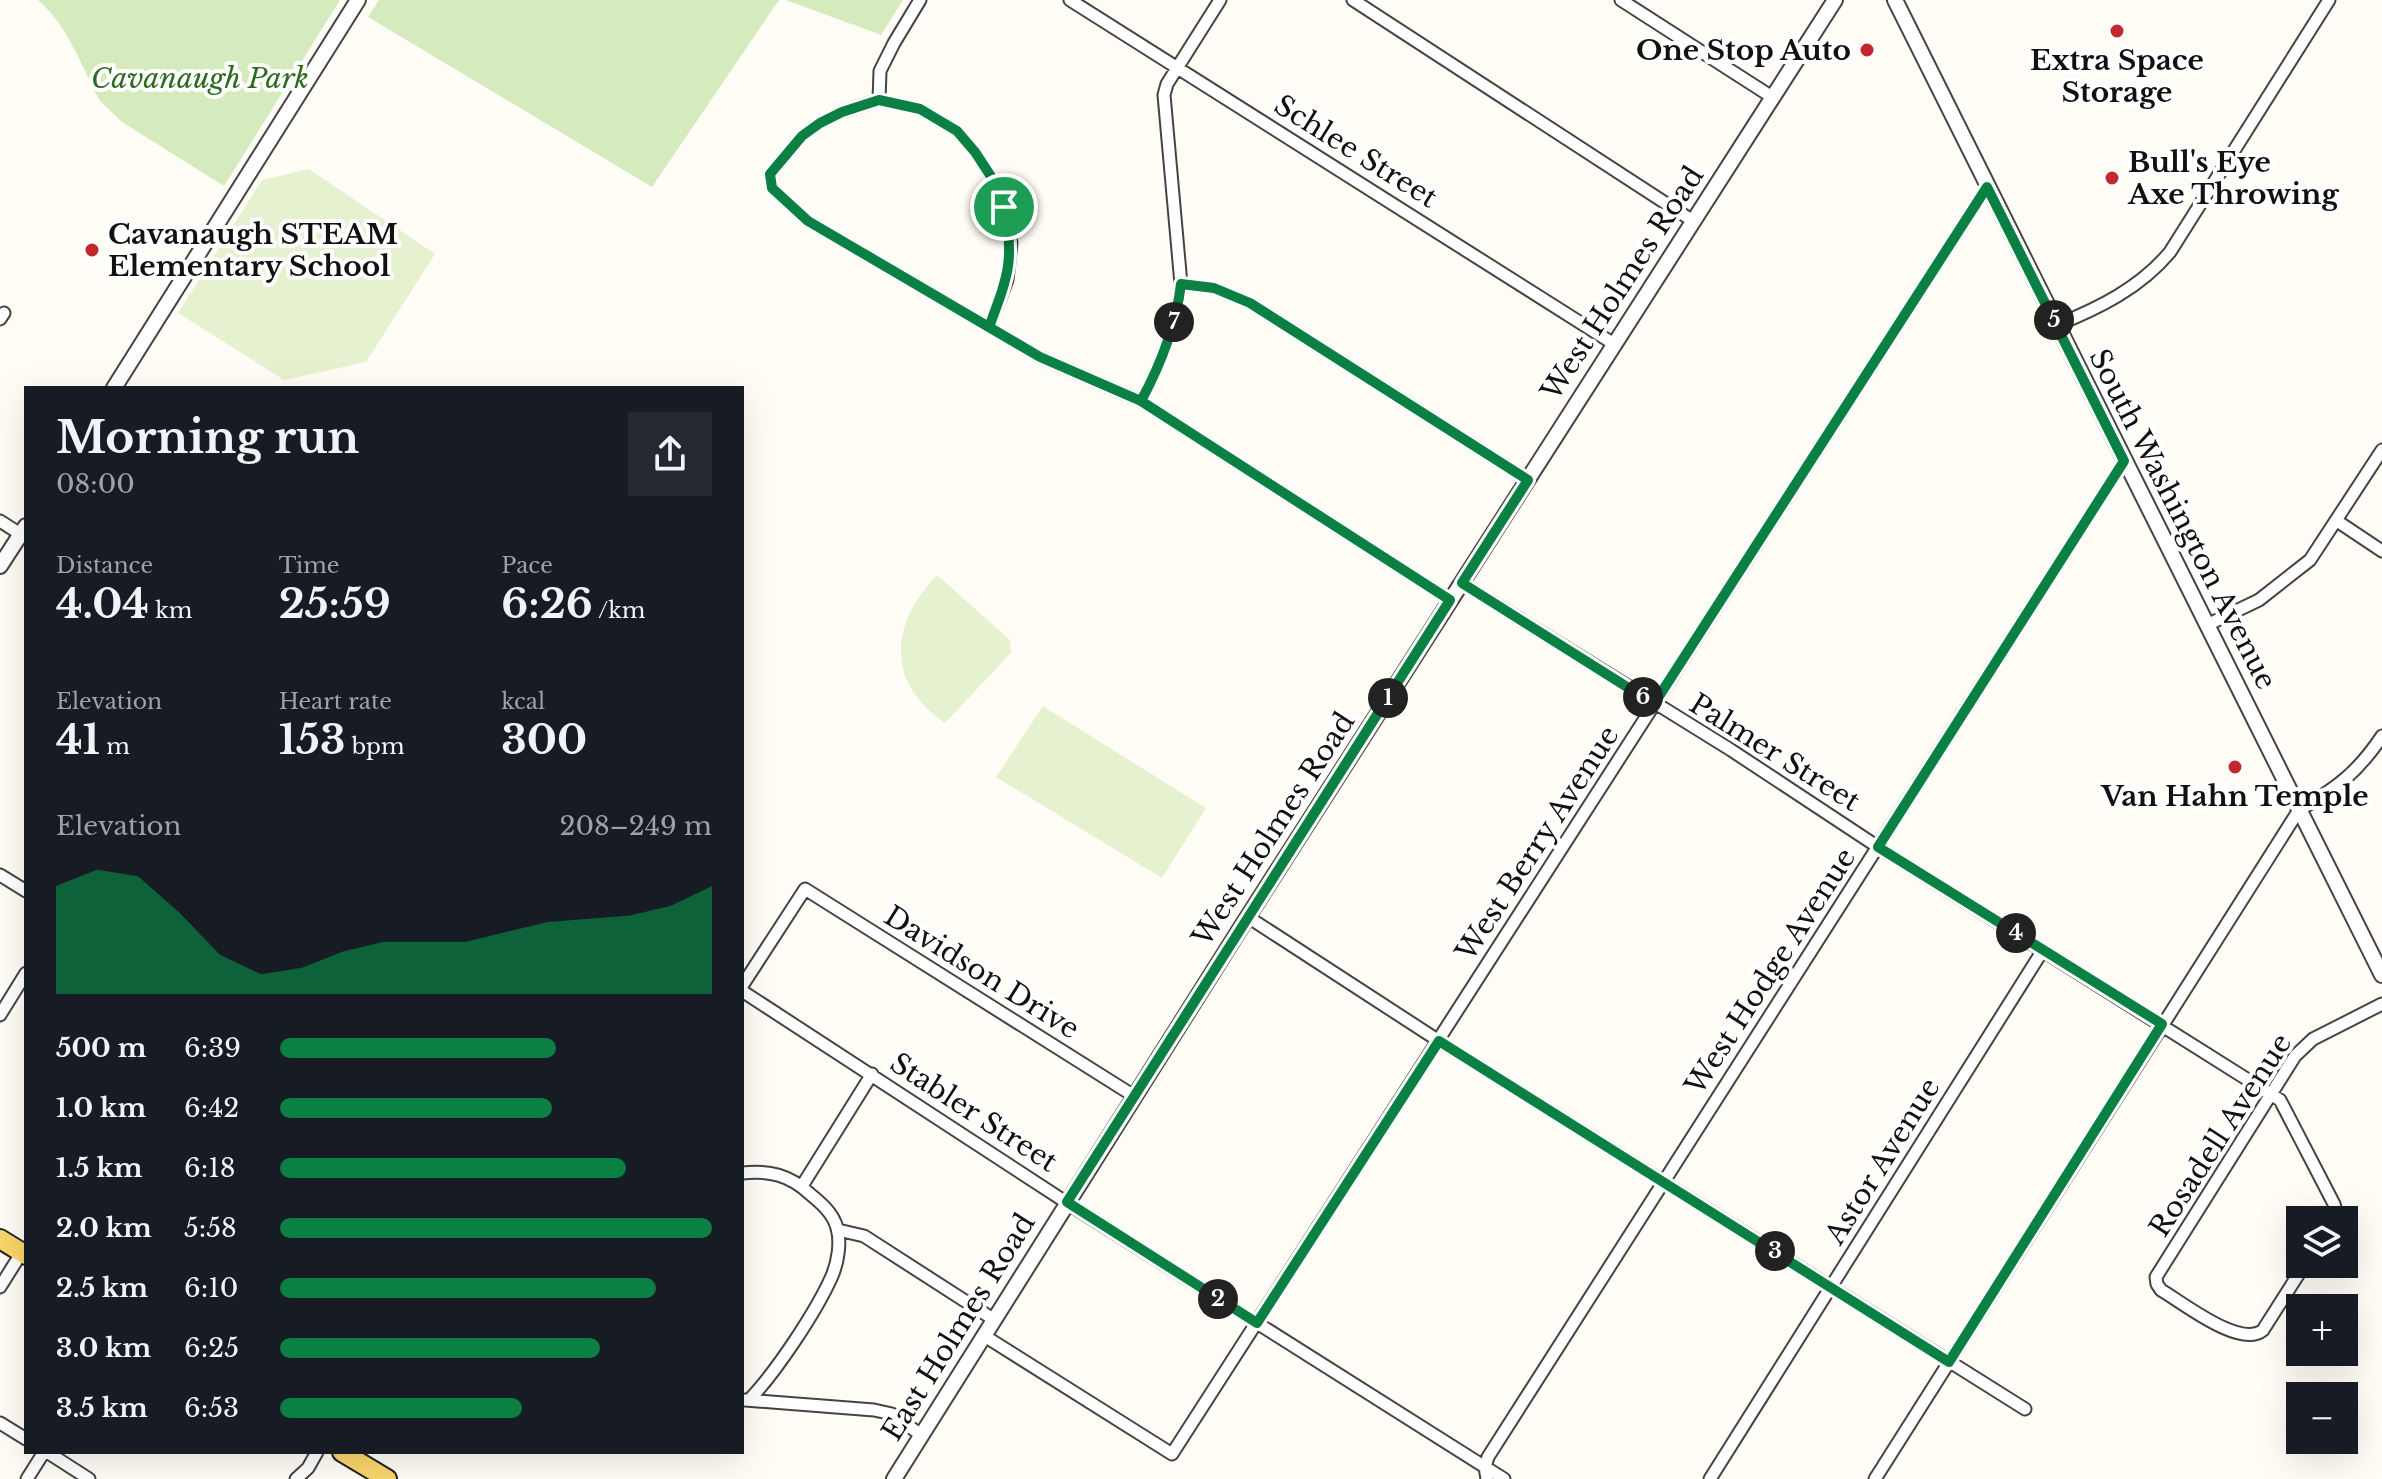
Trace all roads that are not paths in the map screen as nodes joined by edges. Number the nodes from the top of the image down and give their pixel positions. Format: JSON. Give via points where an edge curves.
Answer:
{"nodes":[{"id":1,"x":358,"y":0,"type":"edge"},
{"id":2,"x":920,"y":0,"type":"edge"},
{"id":3,"x":1070,"y":0,"type":"edge"},
{"id":4,"x":1220,"y":0,"type":"edge"},
{"id":5,"x":1353,"y":0,"type":"edge"},
{"id":6,"x":1621,"y":0,"type":"edge"},
{"id":7,"x":1835,"y":0,"type":"edge"},
{"id":8,"x":1895,"y":0,"type":"edge"},
{"id":9,"x":2329,"y":0,"type":"edge"},
{"id":10,"x":1178,"y":67,"type":"junction"},
{"id":11,"x":1772,"y":97,"type":"junction"},
{"id":12,"x":879,"y":100,"type":"junction"},
{"id":13,"x":1987,"y":187,"type":"junction"},
{"id":14,"x":1693,"y":221,"type":"junction"},
{"id":15,"x":1181,"y":284,"type":"junction"},
{"id":16,"x":2057,"y":325,"type":"junction"},
{"id":17,"x":989,"y":327,"type":"junction"},
{"id":18,"x":1614,"y":344,"type":"junction"},
{"id":19,"x":115,"y":386,"type":"edge"},
{"id":20,"x":1141,"y":401,"type":"junction"},
{"id":21,"x":2382,"y":450,"type":"edge"},
{"id":22,"x":2124,"y":461,"type":"junction"},
{"id":23,"x":1528,"y":480,"type":"junction"},
{"id":24,"x":0,"y":521,"type":"edge"},
{"id":25,"x":2337,"y":521,"type":"junction"},
{"id":26,"x":24,"y":533,"type":"edge"},
{"id":27,"x":2382,"y":551,"type":"edge"},
{"id":28,"x":0,"y":566,"type":"edge"},
{"id":29,"x":1462,"y":583,"type":"junction"},
{"id":30,"x":1450,"y":600,"type":"junction"},
{"id":31,"x":2207,"y":625,"type":"junction"},
{"id":32,"x":1654,"y":704,"type":"junction"},
{"id":33,"x":2382,"y":736,"type":"edge"},
{"id":34,"x":2299,"y":810,"type":"junction"},
{"id":35,"x":1878,"y":847,"type":"junction"},
{"id":36,"x":0,"y":875,"type":"edge"},
{"id":37,"x":24,"y":890,"type":"edge"},
{"id":38,"x":1248,"y":917,"type":"junction"},
{"id":39,"x":2043,"y":950,"type":"junction"},
{"id":40,"x":2382,"y":975,"type":"edge"},
{"id":41,"x":24,"y":976,"type":"edge"},
{"id":42,"x":744,"y":985,"type":"edge"},
{"id":43,"x":744,"y":989,"type":"edge"},
{"id":44,"x":2382,"y":1004,"type":"edge"},
{"id":45,"x":0,"y":1015,"type":"edge"},
{"id":46,"x":2162,"y":1024,"type":"junction"},
{"id":47,"x":1439,"y":1041,"type":"junction"},
{"id":48,"x":872,"y":1074,"type":"junction"},
{"id":49,"x":2271,"y":1094,"type":"junction"},
{"id":50,"x":1134,"y":1096,"type":"junction"},
{"id":51,"x":744,"y":1173,"type":"edge"},
{"id":52,"x":1664,"y":1181,"type":"junction"},
{"id":53,"x":802,"y":1186,"type":"junction"},
{"id":54,"x":1067,"y":1202,"type":"junction"},
{"id":55,"x":2329,"y":1206,"type":"edge"},
{"id":56,"x":838,"y":1230,"type":"junction"},
{"id":57,"x":0,"y":1239,"type":"edge"},
{"id":58,"x":24,"y":1253,"type":"edge"},
{"id":59,"x":2296,"y":1278,"type":"edge"},
{"id":60,"x":0,"y":1287,"type":"edge"},
{"id":61,"x":1831,"y":1287,"type":"junction"},
{"id":62,"x":993,"y":1319,"type":"junction"},
{"id":63,"x":1257,"y":1323,"type":"junction"},
{"id":64,"x":983,"y":1335,"type":"junction"},
{"id":65,"x":1949,"y":1362,"type":"junction"},
{"id":66,"x":745,"y":1400,"type":"edge"},
{"id":67,"x":2025,"y":1409,"type":"dead end"},
{"id":68,"x":0,"y":1423,"type":"edge"},
{"id":69,"x":921,"y":1435,"type":"junction"},
{"id":70,"x":24,"y":1438,"type":"edge"},
{"id":71,"x":44,"y":1454,"type":"edge"},
{"id":72,"x":48,"y":1454,"type":"edge"},
{"id":73,"x":316,"y":1454,"type":"edge"},
{"id":74,"x":345,"y":1454,"type":"edge"},
{"id":75,"x":1486,"y":1473,"type":"edge"},
{"id":76,"x":27,"y":1479,"type":"edge"},
{"id":77,"x":89,"y":1479,"type":"edge"},
{"id":78,"x":296,"y":1479,"type":"edge"},
{"id":79,"x":387,"y":1479,"type":"edge"},
{"id":80,"x":894,"y":1479,"type":"edge"},
{"id":81,"x":1504,"y":1479,"type":"edge"},
{"id":82,"x":1710,"y":1479,"type":"edge"},
{"id":83,"x":1875,"y":1479,"type":"edge"}],
"edges":[{"from":1,"to":19,"type":"street"},
{"from":2,"to":12,"type":"street","via":[[880,71]]},
{"from":3,"to":10,"type":"street","name":"Schlee Street"},
{"from":4,"to":10,"type":"street"},
{"from":5,"to":14,"type":"street"},
{"from":6,"to":11,"type":"street"},
{"from":7,"to":11,"type":"street","name":"West Holmes Road"},
{"from":8,"to":13,"type":"street","name":"South Washington Avenue"},
{"from":9,"to":16,"type":"street","via":[[2157,268],[2118,297]]},
{"from":10,"to":15,"type":"street","via":[[1164,95]]},
{"from":10,"to":18,"type":"street","name":"Schlee Street"},
{"from":11,"to":14,"type":"street","name":"West Holmes Road"},
{"from":12,"to":17,"type":"street","via":[[920,109],[957,131],[994,181],[1011,243],[1007,280]]},
{"from":12,"to":17,"type":"street","via":[[842,112],[802,136],[770,174],[772,188],[808,221]]},
{"from":13,"to":16,"type":"street","name":"South Washington Avenue"},
{"from":13,"to":32,"type":"street","name":"West Berry Avenue"},
{"from":14,"to":18,"type":"street","name":"West Holmes Road"},
{"from":15,"to":20,"type":"street","via":[[1178,312]]},
{"from":15,"to":23,"type":"street","via":[[1214,288],[1250,303]]},
{"from":16,"to":22,"type":"street","name":"South Washington Avenue"},
{"from":17,"to":20,"type":"street","via":[[1040,357]]},
{"from":18,"to":23,"type":"street","name":"West Holmes Road"},
{"from":20,"to":30,"type":"street"},
{"from":21,"to":25,"type":"street"},
{"from":22,"to":31,"type":"street","name":"South Washington Avenue"},
{"from":22,"to":35,"type":"street","name":"West Hodge Avenue"},
{"from":23,"to":29,"type":"street","name":"West Holmes Road"},
{"from":24,"to":26,"type":"street"},
{"from":25,"to":27,"type":"street"},
{"from":25,"to":31,"type":"street","via":[[2310,560],[2280,586]]},
{"from":26,"to":28,"type":"street"},
{"from":29,"to":30,"type":"street","name":"West Holmes Road"},
{"from":29,"to":32,"type":"street","name":"Palmer Street"},
{"from":30,"to":38,"type":"street","name":"West Holmes Road"},
{"from":31,"to":34,"type":"street","name":"South Washington Avenue"},
{"from":32,"to":35,"type":"street","name":"Palmer Street"},
{"from":32,"to":47,"type":"street","name":"West Berry Avenue"},
{"from":33,"to":34,"type":"street","via":[[2351,776]]},
{"from":34,"to":40,"type":"street","name":"South Washington Avenue"},
{"from":34,"to":46,"type":"street"},
{"from":35,"to":39,"type":"street","name":"Palmer Street"},
{"from":35,"to":52,"type":"street","name":"West Hodge Avenue"},
{"from":36,"to":37,"type":"street"},
{"from":38,"to":47,"type":"street"},
{"from":38,"to":50,"type":"street","name":"West Holmes Road"},
{"from":39,"to":46,"type":"street","name":"Palmer Street"},
{"from":39,"to":61,"type":"street","name":"Astor Avenue"},
{"from":41,"to":45,"type":"street"},
{"from":42,"to":50,"type":"street","name":"Davidson Drive","via":[[805,889]]},
{"from":43,"to":48,"type":"street","name":"Stabler Street"},
{"from":44,"to":49,"type":"street","name":"Rosadell Avenue","via":[[2304,1046]]},
{"from":46,"to":49,"type":"street","name":"Palmer Street"},
{"from":46,"to":65,"type":"street"},
{"from":47,"to":52,"type":"street"},
{"from":47,"to":63,"type":"street","name":"West Berry Avenue"},
{"from":48,"to":53,"type":"street"},
{"from":48,"to":54,"type":"street","name":"Stabler Street"},
{"from":49,"to":55,"type":"street","name":"Palmer Street","via":[[2284,1105]]},
{"from":49,"to":59,"type":"street","name":"Rosadell Avenue","via":[[2156,1277],[2161,1290],[2223,1328],[2249,1337],[2263,1330]]},
{"from":50,"to":54,"type":"street","name":"West Holmes Road"},
{"from":51,"to":53,"type":"street","via":[[769,1171]]},
{"from":52,"to":61,"type":"street"},
{"from":52,"to":75,"type":"street","name":"West Hodge Avenue","via":[[1505,1430]]},
{"from":53,"to":56,"type":"street","via":[[822,1204]]},
{"from":54,"to":62,"type":"street","name":"East Holmes Road"},
{"from":54,"to":63,"type":"street","name":"Stabler Street"},
{"from":56,"to":62,"type":"street","via":[[864,1236]]},
{"from":56,"to":66,"type":"street","via":[[831,1276],[785,1354]]},
{"from":57,"to":58,"type":"main road"},
{"from":58,"to":60,"type":"street"},
{"from":61,"to":65,"type":"street"},
{"from":61,"to":82,"type":"street","name":"Astor Avenue"},
{"from":62,"to":64,"type":"street","name":"East Holmes Road"},
{"from":63,"to":64,"type":"street","name":"West Berry Avenue","via":[[1172,1454]]},
{"from":63,"to":75,"type":"street","name":"Stabler Street"},
{"from":64,"to":69,"type":"street","name":"East Holmes Road"},
{"from":65,"to":67,"type":"street"},
{"from":65,"to":83,"type":"street"},
{"from":66,"to":69,"type":"street","via":[[874,1410],[892,1414]]},
{"from":68,"to":70,"type":"street"},
{"from":69,"to":80,"type":"street","name":"East Holmes Road"},
{"from":71,"to":76,"type":"street"},
{"from":72,"to":77,"type":"street"},
{"from":73,"to":78,"type":"street"},
{"from":74,"to":79,"type":"main road"},
{"from":75,"to":81,"type":"street","name":"Stabler Street"}]}
